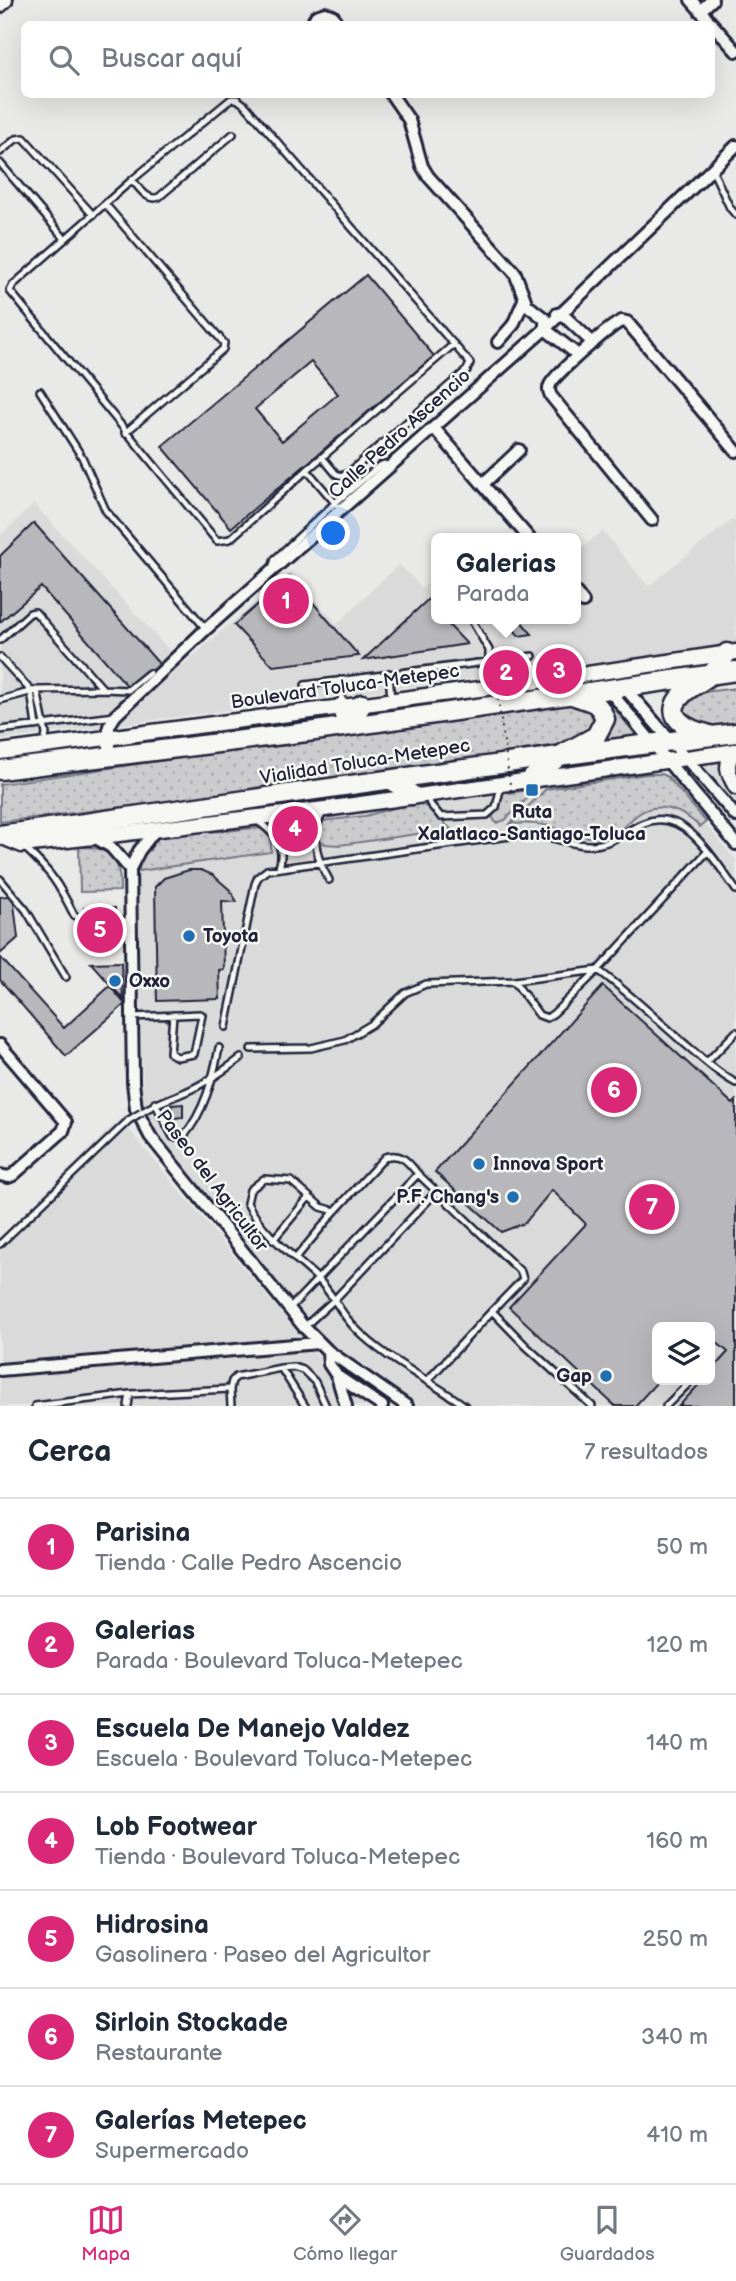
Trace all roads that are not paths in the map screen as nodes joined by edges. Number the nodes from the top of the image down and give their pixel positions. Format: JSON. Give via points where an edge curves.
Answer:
{"nodes":[{"id":1,"x":5,"y":0,"type":"edge"},
{"id":2,"x":691,"y":0,"type":"edge"},
{"id":3,"x":712,"y":0,"type":"edge"},
{"id":4,"x":0,"y":5,"type":"edge"},
{"id":5,"x":701,"y":10,"type":"junction"},
{"id":6,"x":314,"y":21,"type":"edge"},
{"id":7,"x":336,"y":21,"type":"edge"},
{"id":8,"x":710,"y":21,"type":"edge"},
{"id":9,"x":715,"y":26,"type":"edge"},
{"id":10,"x":736,"y":51,"type":"edge"},
{"id":11,"x":394,"y":98,"type":"edge"},
{"id":12,"x":233,"y":134,"type":"dead end"},
{"id":13,"x":736,"y":146,"type":"edge"},
{"id":14,"x":0,"y":152,"type":"edge"},
{"id":15,"x":0,"y":163,"type":"edge"},
{"id":16,"x":712,"y":169,"type":"junction"},
{"id":17,"x":132,"y":180,"type":"junction"},
{"id":18,"x":105,"y":204,"type":"junction"},
{"id":19,"x":93,"y":215,"type":"junction"},
{"id":20,"x":736,"y":215,"type":"edge"},
{"id":21,"x":65,"y":239,"type":"junction"},
{"id":22,"x":524,"y":300,"type":"junction"},
{"id":23,"x":561,"y":313,"type":"junction"},
{"id":24,"x":545,"y":324,"type":"junction"},
{"id":25,"x":498,"y":342,"type":"dead end"},
{"id":26,"x":593,"y":342,"type":"junction"},
{"id":27,"x":454,"y":344,"type":"junction"},
{"id":28,"x":578,"y":355,"type":"junction"},
{"id":29,"x":40,"y":391,"type":"dead end"},
{"id":30,"x":434,"y":428,"type":"junction"},
{"id":31,"x":125,"y":433,"type":"junction"},
{"id":32,"x":519,"y":450,"type":"dead end"},
{"id":33,"x":736,"y":451,"type":"edge"},
{"id":34,"x":322,"y":457,"type":"junction"},
{"id":35,"x":307,"y":470,"type":"junction"},
{"id":36,"x":483,"y":484,"type":"junction"},
{"id":37,"x":338,"y":506,"type":"junction"},
{"id":38,"x":652,"y":520,"type":"dead end"},
{"id":39,"x":525,"y":533,"type":"edge"},
{"id":40,"x":474,"y":624,"type":"edge"},
{"id":41,"x":206,"y":629,"type":"junction"},
{"id":42,"x":0,"y":640,"type":"edge"},
{"id":43,"x":732,"y":655,"type":"edge"},
{"id":44,"x":533,"y":656,"type":"dead end"},
{"id":45,"x":0,"y":657,"type":"edge"},
{"id":46,"x":489,"y":660,"type":"junction"},
{"id":47,"x":736,"y":671,"type":"edge"},
{"id":48,"x":149,"y":673,"type":"dead end"},
{"id":49,"x":389,"y":673,"type":"junction"},
{"id":50,"x":711,"y":674,"type":"junction"},
{"id":51,"x":548,"y":679,"type":"junction"},
{"id":52,"x":340,"y":680,"type":"junction"},
{"id":53,"x":305,"y":685,"type":"dead end"},
{"id":54,"x":489,"y":687,"type":"junction"},
{"id":55,"x":616,"y":688,"type":"junction"},
{"id":56,"x":103,"y":689,"type":"junction"},
{"id":57,"x":34,"y":691,"type":"junction"},
{"id":58,"x":571,"y":694,"type":"junction"},
{"id":59,"x":0,"y":699,"type":"edge"},
{"id":60,"x":391,"y":700,"type":"junction"},
{"id":61,"x":539,"y":700,"type":"junction"},
{"id":62,"x":362,"y":704,"type":"joint"},
{"id":63,"x":115,"y":716,"type":"junction"},
{"id":64,"x":346,"y":718,"type":"junction"},
{"id":65,"x":44,"y":725,"type":"junction"},
{"id":66,"x":36,"y":726,"type":"junction"},
{"id":67,"x":0,"y":730,"type":"edge"},
{"id":68,"x":714,"y":736,"type":"junction"},
{"id":69,"x":107,"y":737,"type":"junction"},
{"id":70,"x":664,"y":742,"type":"junction"},
{"id":71,"x":587,"y":743,"type":"junction"},
{"id":72,"x":735,"y":745,"type":"edge"},
{"id":73,"x":44,"y":746,"type":"junction"},
{"id":74,"x":0,"y":752,"type":"edge"},
{"id":75,"x":561,"y":755,"type":"junction"},
{"id":76,"x":109,"y":757,"type":"junction"},
{"id":77,"x":686,"y":757,"type":"junction"},
{"id":78,"x":668,"y":760,"type":"junction"},
{"id":79,"x":494,"y":763,"type":"junction"},
{"id":80,"x":0,"y":770,"type":"edge"},
{"id":81,"x":531,"y":779,"type":"junction"},
{"id":82,"x":391,"y":780,"type":"junction"},
{"id":83,"x":736,"y":787,"type":"edge"},
{"id":84,"x":506,"y":788,"type":"junction"},
{"id":85,"x":420,"y":794,"type":"junction"},
{"id":86,"x":325,"y":809,"type":"junction"},
{"id":87,"x":251,"y":816,"type":"junction"},
{"id":88,"x":736,"y":816,"type":"edge"},
{"id":89,"x":156,"y":829,"type":"junction"},
{"id":90,"x":0,"y":836,"type":"edge"},
{"id":91,"x":94,"y":837,"type":"junction"},
{"id":92,"x":736,"y":844,"type":"edge"},
{"id":93,"x":22,"y":845,"type":"junction"},
{"id":94,"x":708,"y":852,"type":"junction"},
{"id":95,"x":320,"y":864,"type":"junction"},
{"id":96,"x":279,"y":868,"type":"junction"},
{"id":97,"x":130,"y":869,"type":"junction"},
{"id":98,"x":0,"y":879,"type":"edge"},
{"id":99,"x":329,"y":880,"type":"dead end"},
{"id":100,"x":736,"y":890,"type":"edge"},
{"id":101,"x":131,"y":921,"type":"junction"},
{"id":102,"x":598,"y":970,"type":"junction"},
{"id":103,"x":66,"y":977,"type":"dead end"},
{"id":104,"x":514,"y":981,"type":"junction"},
{"id":105,"x":173,"y":1015,"type":"junction"},
{"id":106,"x":132,"y":1017,"type":"junction"},
{"id":107,"x":226,"y":1027,"type":"dead end"},
{"id":108,"x":736,"y":1032,"type":"edge"},
{"id":109,"x":0,"y":1045,"type":"edge"},
{"id":110,"x":219,"y":1048,"type":"dead end"},
{"id":111,"x":251,"y":1049,"type":"dead end"},
{"id":112,"x":241,"y":1058,"type":"dead end"},
{"id":113,"x":707,"y":1062,"type":"junction"},
{"id":114,"x":736,"y":1074,"type":"edge"},
{"id":115,"x":213,"y":1079,"type":"junction"},
{"id":116,"x":733,"y":1081,"type":"edge"},
{"id":117,"x":155,"y":1103,"type":"junction"},
{"id":118,"x":418,"y":1174,"type":"junction"},
{"id":119,"x":0,"y":1175,"type":"edge"},
{"id":120,"x":436,"y":1192,"type":"junction"},
{"id":121,"x":309,"y":1197,"type":"junction"},
{"id":122,"x":335,"y":1212,"type":"junction"},
{"id":123,"x":273,"y":1240,"type":"junction"},
{"id":124,"x":0,"y":1244,"type":"edge"},
{"id":125,"x":295,"y":1259,"type":"junction"},
{"id":126,"x":317,"y":1279,"type":"junction"},
{"id":127,"x":335,"y":1299,"type":"junction"},
{"id":128,"x":289,"y":1309,"type":"junction"},
{"id":129,"x":492,"y":1311,"type":"junction"},
{"id":130,"x":304,"y":1327,"type":"junction"},
{"id":131,"x":318,"y":1343,"type":"junction"},
{"id":132,"x":328,"y":1350,"type":"junction"},
{"id":133,"x":281,"y":1368,"type":"junction"},
{"id":134,"x":0,"y":1370,"type":"edge"},
{"id":135,"x":337,"y":1376,"type":"junction"},
{"id":136,"x":428,"y":1380,"type":"junction"},
{"id":137,"x":687,"y":1385,"type":"edge"},
{"id":138,"x":230,"y":1389,"type":"junction"},
{"id":139,"x":130,"y":1394,"type":"junction"},
{"id":140,"x":387,"y":1403,"type":"edge"},
{"id":141,"x":34,"y":1406,"type":"edge"},
{"id":142,"x":128,"y":1406,"type":"edge"},
{"id":143,"x":231,"y":1406,"type":"edge"},
{"id":144,"x":305,"y":1406,"type":"edge"},
{"id":145,"x":326,"y":1406,"type":"edge"},
{"id":146,"x":346,"y":1406,"type":"edge"},
{"id":147,"x":407,"y":1406,"type":"edge"},
{"id":148,"x":465,"y":1406,"type":"edge"},
{"id":149,"x":592,"y":1406,"type":"edge"},
{"id":150,"x":666,"y":1406,"type":"edge"}],
"edges":[{"from":1,"to":4,"type":"main road"},
{"from":2,"to":5,"type":"street"},
{"from":3,"to":5,"type":"street"},
{"from":5,"to":8,"type":"street"},
{"from":6,"to":7,"type":"street","via":[[325,13]]},
{"from":9,"to":10,"type":"street"},
{"from":11,"to":22,"type":"street","via":[[409,120],[428,176],[515,274]]},
{"from":12,"to":17,"type":"lane","via":[[159,197],[147,197]]},
{"from":13,"to":16,"type":"street","name":"Calle Pedro Ascencio"},
{"from":14,"to":19,"type":"lane","via":[[24,138]]},
{"from":15,"to":21,"type":"lane"},
{"from":16,"to":20,"type":"lane"},
{"from":16,"to":23,"type":"street","name":"Calle Pedro Ascencio"},
{"from":17,"to":18,"type":"lane"},
{"from":17,"to":27,"type":"lane","via":[[224,102],[237,99]]},
{"from":18,"to":19,"type":"lane"},
{"from":18,"to":31,"type":"lane","via":[[223,340],[223,349]]},
{"from":19,"to":21,"type":"lane"},
{"from":21,"to":31,"type":"lane","via":[[10,291]]},
{"from":22,"to":24,"type":"street"},
{"from":22,"to":25,"type":"street","via":[[513,325]]},
{"from":23,"to":24,"type":"street","name":"Calle Pedro Ascencio"},
{"from":23,"to":26,"type":"street"},
{"from":24,"to":28,"type":"street"},
{"from":24,"to":30,"type":"street","name":"Calle Pedro Ascencio"},
{"from":26,"to":28,"type":"street"},
{"from":26,"to":33,"type":"street","via":[[618,323],[627,322]]},
{"from":27,"to":34,"type":"lane"},
{"from":27,"to":34,"type":"lane","via":[[468,360],[467,370],[377,448],[342,476]]},
{"from":28,"to":38,"type":"street","via":[[550,383],[551,396]]},
{"from":29,"to":41,"type":"lane","via":[[82,457],[106,511]]},
{"from":30,"to":36,"type":"street"},
{"from":30,"to":37,"type":"street","name":"Calle Pedro Ascencio"},
{"from":31,"to":35,"type":"lane","via":[[217,541],[230,539]]},
{"from":32,"to":36,"type":"street"},
{"from":34,"to":35,"type":"lane"},
{"from":35,"to":37,"type":"lane"},
{"from":36,"to":39,"type":"street"},
{"from":37,"to":41,"type":"street","name":"Calle Pedro Ascencio"},
{"from":40,"to":46,"type":"lane","via":[[486,643]]},
{"from":41,"to":63,"type":"street","name":"Calle Pedro Ascencio"},
{"from":42,"to":56,"type":"lane","via":[[35,612]]},
{"from":43,"to":50,"type":"highway"},
{"from":43,"to":51,"type":"main road","name":"Boulevard Toluca-Metepec"},
{"from":44,"to":46,"type":"lane"},
{"from":45,"to":57,"type":"lane"},
{"from":46,"to":49,"type":"lane"},
{"from":46,"to":54,"type":"lane"},
{"from":47,"to":50,"type":"highway","name":"Vialidad Toluca-Metepec"},
{"from":48,"to":56,"type":"lane","via":[[128,690]]},
{"from":49,"to":52,"type":"lane"},
{"from":49,"to":60,"type":"lane"},
{"from":50,"to":55,"type":"highway","name":"Vialidad Toluca-Metepec"},
{"from":50,"to":68,"type":"highway","via":[[683,694],[675,712],[689,730]]},
{"from":51,"to":54,"type":"main road","name":"Boulevard Toluca-Metepec"},
{"from":51,"to":58,"type":"highway"},
{"from":51,"to":61,"type":"highway"},
{"from":52,"to":53,"type":"lane"},
{"from":52,"to":64,"type":"lane"},
{"from":54,"to":60,"type":"main road","name":"Boulevard Toluca-Metepec"},
{"from":55,"to":58,"type":"highway","name":"Vialidad Toluca-Metepec"},
{"from":55,"to":70,"type":"street"},
{"from":55,"to":70,"type":"street"},
{"from":56,"to":57,"type":"lane"},
{"from":57,"to":59,"type":"lane"},
{"from":57,"to":65,"type":"lane"},
{"from":57,"to":66,"type":"lane"},
{"from":58,"to":61,"type":"highway","name":"Vialidad Toluca-Metepec"},
{"from":58,"to":71,"type":"highway","via":[[595,703],[605,719],[596,737]]},
{"from":60,"to":62,"type":"main road","name":"Boulevard Toluca-Metepec"},
{"from":61,"to":64,"type":"highway","name":"Vialidad Toluca-Metepec"},
{"from":62,"to":64,"type":"highway"},
{"from":63,"to":65,"type":"lane"},
{"from":63,"to":69,"type":"street","name":"Calle Pedro Ascencio"},
{"from":64,"to":69,"type":"main road","name":"Boulevard Toluca-Metepec"},
{"from":64,"to":76,"type":"highway","name":"Vialidad Toluca-Metepec","via":[[315,730]]},
{"from":65,"to":66,"type":"lane"},
{"from":65,"to":73,"type":"lane"},
{"from":66,"to":67,"type":"lane"},
{"from":68,"to":70,"type":"highway","name":"Vialidad Toluca-Metepec"},
{"from":68,"to":72,"type":"highway","name":"Vialidad Toluca-Metepec"},
{"from":69,"to":73,"type":"main road","name":"Boulevard Toluca-Metepec"},
{"from":69,"to":76,"type":"street","name":"Calle Pedro Ascencio"},
{"from":70,"to":75,"type":"highway","name":"Vialidad Toluca-Metepec"},
{"from":70,"to":77,"type":"street"},
{"from":70,"to":78,"type":"street"},
{"from":71,"to":75,"type":"highway"},
{"from":71,"to":79,"type":"highway"},
{"from":72,"to":77,"type":"main road"},
{"from":72,"to":83,"type":"main road","via":[[727,770]]},
{"from":73,"to":74,"type":"main road","name":"Boulevard Toluca-Metepec"},
{"from":75,"to":79,"type":"highway","name":"Vialidad Toluca-Metepec"},
{"from":75,"to":81,"type":"highway"},
{"from":76,"to":80,"type":"highway","name":"Vialidad Toluca-Metepec"},
{"from":77,"to":78,"type":"main road"},
{"from":77,"to":88,"type":"street"},
{"from":78,"to":81,"type":"main road"},
{"from":78,"to":92,"type":"street"},
{"from":79,"to":82,"type":"highway","name":"Vialidad Toluca-Metepec"},
{"from":81,"to":84,"type":"main road"},
{"from":82,"to":85,"type":"highway"},
{"from":82,"to":90,"type":"highway","name":"Vialidad Toluca-Metepec"},
{"from":84,"to":85,"type":"main road"},
{"from":84,"to":85,"type":"lane","via":[[487,815],[441,817]]},
{"from":85,"to":86,"type":"main road"},
{"from":86,"to":87,"type":"main road"},
{"from":86,"to":95,"type":"lane","via":[[315,829]]},
{"from":87,"to":89,"type":"main road"},
{"from":87,"to":96,"type":"lane","via":[[279,842]]},
{"from":89,"to":91,"type":"main road"},
{"from":89,"to":97,"type":"street"},
{"from":90,"to":93,"type":"main road"},
{"from":91,"to":93,"type":"main road"},
{"from":91,"to":97,"type":"street"},
{"from":93,"to":101,"type":"lane","via":[[47,868],[78,918]]},
{"from":94,"to":95,"type":"lane","via":[[687,829],[656,820],[602,844],[510,836]]},
{"from":94,"to":100,"type":"lane"},
{"from":94,"to":102,"type":"lane"},
{"from":95,"to":96,"type":"lane"},
{"from":95,"to":99,"type":"lane"},
{"from":96,"to":107,"type":"lane","via":[[261,873],[254,884]]},
{"from":97,"to":101,"type":"street","name":"Paseo del Agricultor"},
{"from":98,"to":103,"type":"lane","via":[[26,909]]},
{"from":101,"to":106,"type":"street","name":"Paseo del Agricultor"},
{"from":102,"to":104,"type":"lane"},
{"from":102,"to":104,"type":"lane","via":[[547,1018],[539,1015]]},
{"from":102,"to":113,"type":"lane"},
{"from":104,"to":111,"type":"lane","via":[[426,984],[405,993],[372,1024],[345,1040],[311,1048]]},
{"from":105,"to":105,"type":"lane","via":[[170,1053],[177,1057],[194,1054],[202,1015]]},
{"from":105,"to":106,"type":"lane"},
{"from":106,"to":128,"type":"street","name":"Paseo del Agricultor","via":[[133,1082],[136,1108],[144,1125]]},
{"from":108,"to":113,"type":"lane"},
{"from":109,"to":119,"type":"street","via":[[66,1122],[63,1131],[13,1175]]},
{"from":110,"to":115,"type":"lane"},
{"from":112,"to":115,"type":"lane"},
{"from":113,"to":116,"type":"lane"},
{"from":114,"to":116,"type":"lane"},
{"from":115,"to":117,"type":"lane"},
{"from":115,"to":117,"type":"lane","via":[[183,1137],[173,1137]]},
{"from":117,"to":124,"type":"lane","bridge":true,"via":[[129,1121]]},
{"from":118,"to":120,"type":"lane"},
{"from":118,"to":122,"type":"lane","via":[[404,1158],[385,1157]]},
{"from":118,"to":126,"type":"lane"},
{"from":120,"to":127,"type":"lane"},
{"from":120,"to":129,"type":"lane","via":[[523,1275]]},
{"from":121,"to":122,"type":"lane"},
{"from":121,"to":123,"type":"lane"},
{"from":121,"to":123,"type":"lane","via":[[291,1181],[264,1179],[250,1190],[247,1203],[252,1214]]},
{"from":122,"to":125,"type":"lane"},
{"from":123,"to":125,"type":"lane"},
{"from":125,"to":126,"type":"lane"},
{"from":126,"to":127,"type":"lane"},
{"from":126,"to":128,"type":"lane"},
{"from":127,"to":130,"type":"lane"},
{"from":127,"to":136,"type":"lane","via":[[365,1337]]},
{"from":128,"to":130,"type":"street","name":"Paseo del Agricultor"},
{"from":129,"to":136,"type":"lane"},
{"from":129,"to":149,"type":"lane"},
{"from":130,"to":131,"type":"street","name":"Paseo del Agricultor"},
{"from":131,"to":132,"type":"street","name":"Paseo del Agricultor"},
{"from":131,"to":134,"type":"street"},
{"from":132,"to":135,"type":"street","via":[[329,1364]]},
{"from":132,"to":140,"type":"street","name":"Paseo del Agricultor"},
{"from":133,"to":138,"type":"lane","via":[[236,1377]]},
{"from":133,"to":144,"type":"lane"},
{"from":133,"to":145,"type":"lane","via":[[309,1374]]},
{"from":135,"to":140,"type":"street"},
{"from":135,"to":146,"type":"street"},
{"from":136,"to":148,"type":"lane"},
{"from":137,"to":150,"type":"lane"},
{"from":138,"to":139,"type":"lane"},
{"from":138,"to":143,"type":"lane"},
{"from":139,"to":141,"type":"lane"},
{"from":139,"to":142,"type":"lane"},
{"from":140,"to":147,"type":"street","name":"Paseo del Agricultor"}]}
